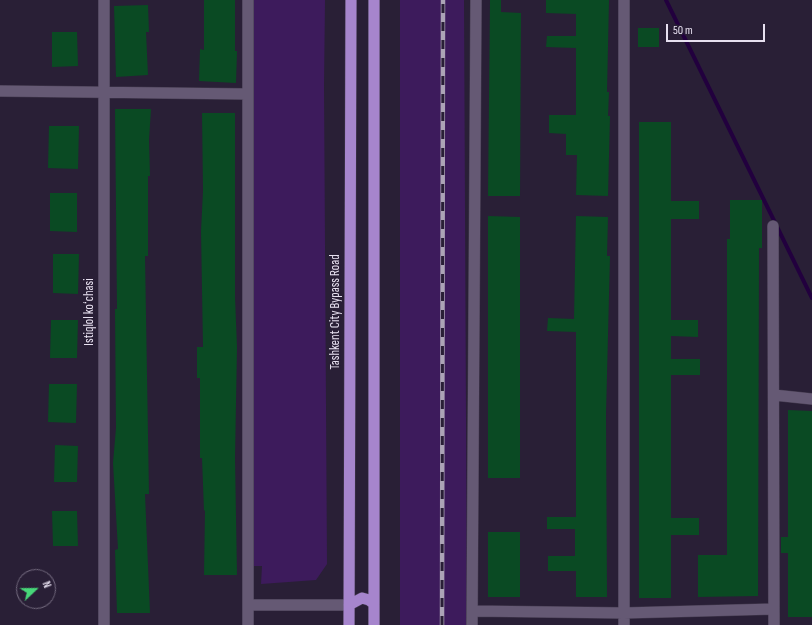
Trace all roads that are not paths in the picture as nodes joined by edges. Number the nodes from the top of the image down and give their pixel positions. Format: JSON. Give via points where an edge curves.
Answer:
{"nodes":[{"id":1,"x":104,"y":0,"type":"edge"},
{"id":2,"x":248,"y":0,"type":"edge"},
{"id":3,"x":351,"y":0,"type":"edge"},
{"id":4,"x":374,"y":0,"type":"edge"},
{"id":5,"x":476,"y":0,"type":"edge"},
{"id":6,"x":624,"y":0,"type":"edge"},
{"id":7,"x":0,"y":91,"type":"edge"},
{"id":8,"x":104,"y":92,"type":"junction"},
{"id":9,"x":247,"y":94,"type":"junction"},
{"id":10,"x":773,"y":226,"type":"dead end"},
{"id":11,"x":774,"y":395,"type":"junction"},
{"id":12,"x":812,"y":399,"type":"edge"},
{"id":13,"x":374,"y":604,"type":"junction"},
{"id":14,"x":248,"y":605,"type":"junction"},
{"id":15,"x":349,"y":605,"type":"junction"},
{"id":16,"x":774,"y":609,"type":"junction"},
{"id":17,"x":472,"y":611,"type":"junction"},
{"id":18,"x":624,"y":613,"type":"junction"},
{"id":19,"x":104,"y":625,"type":"edge"},
{"id":20,"x":248,"y":625,"type":"edge"},
{"id":21,"x":349,"y":625,"type":"edge"},
{"id":22,"x":374,"y":625,"type":"edge"},
{"id":23,"x":472,"y":625,"type":"edge"},
{"id":24,"x":624,"y":625,"type":"edge"},
{"id":25,"x":774,"y":625,"type":"edge"}],
"edges":[{"from":1,"to":8,"type":"street","name":"Istiqlol koʻchasi"},
{"from":2,"to":9,"type":"street"},
{"from":3,"to":15,"type":"highway","name":"Tashkent City Bypass Road"},
{"from":4,"to":13,"type":"highway"},
{"from":5,"to":17,"type":"street"},
{"from":6,"to":18,"type":"street"},
{"from":7,"to":8,"type":"street"},
{"from":8,"to":9,"type":"street"},
{"from":8,"to":19,"type":"street","name":"Istiqlol koʻchasi"},
{"from":9,"to":14,"type":"street"},
{"from":10,"to":11,"type":"street"},
{"from":11,"to":12,"type":"street"},
{"from":11,"to":16,"type":"street"},
{"from":13,"to":15,"type":"highway","via":[[362,598]]},
{"from":13,"to":22,"type":"highway"},
{"from":14,"to":15,"type":"street"},
{"from":14,"to":20,"type":"street"},
{"from":15,"to":21,"type":"highway","name":"Tashkent City Bypass Road"},
{"from":16,"to":18,"type":"street"},
{"from":16,"to":25,"type":"street"},
{"from":17,"to":18,"type":"street"},
{"from":17,"to":23,"type":"street"},
{"from":18,"to":24,"type":"street"}]}
